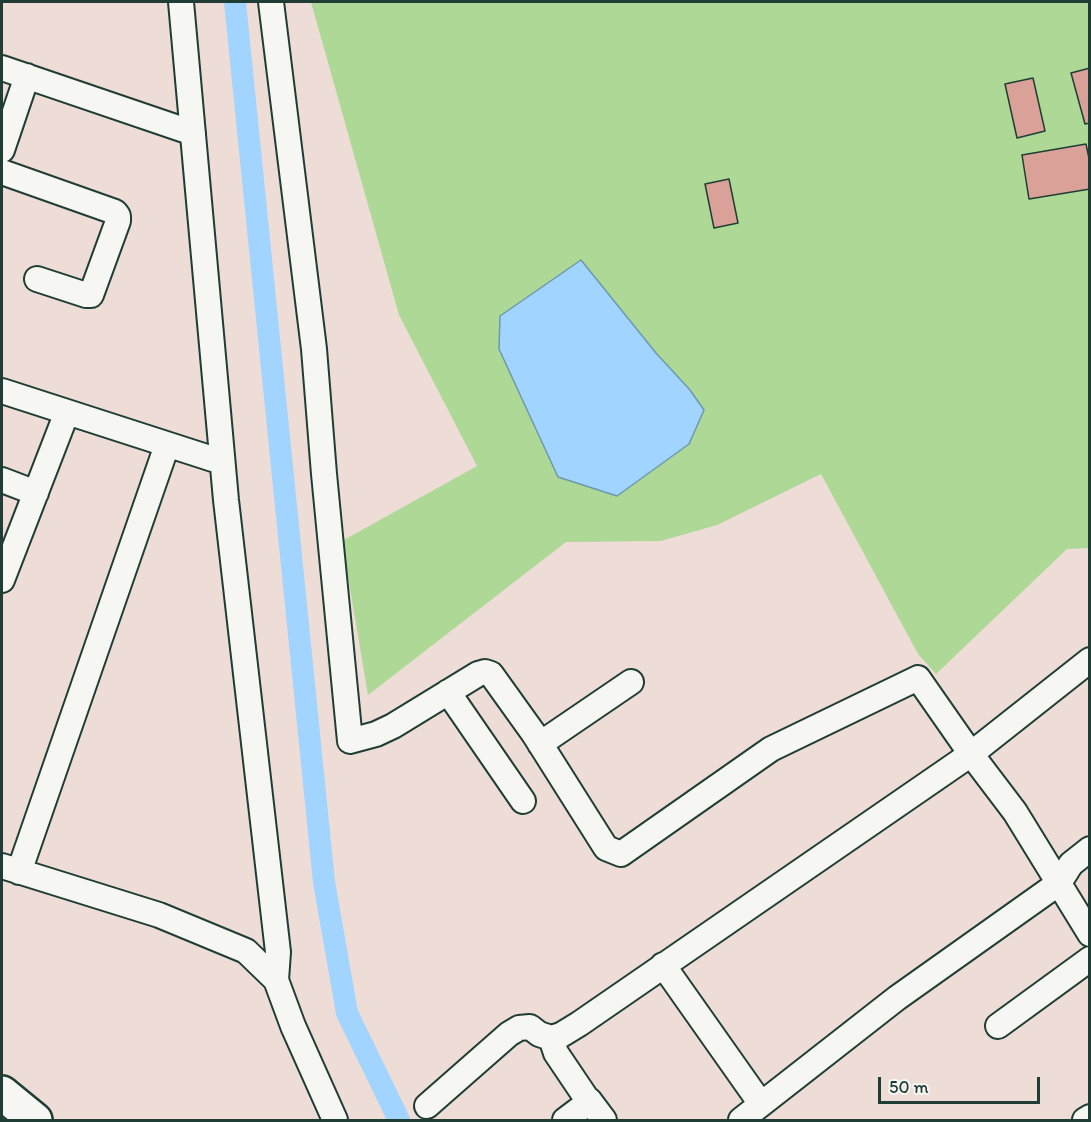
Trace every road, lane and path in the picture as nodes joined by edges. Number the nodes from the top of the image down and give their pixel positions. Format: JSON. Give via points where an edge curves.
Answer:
{"nodes":[{"id":1,"x":181,"y":2,"type":"edge"},
{"id":2,"x":271,"y":2,"type":"edge"},
{"id":3,"x":2,"y":68,"type":"edge"},
{"id":4,"x":27,"y":76,"type":"junction"},
{"id":5,"x":193,"y":133,"type":"junction"},
{"id":6,"x":2,"y":150,"type":"edge"},
{"id":7,"x":2,"y":172,"type":"edge"},
{"id":8,"x":37,"y":279,"type":"dead end"},
{"id":9,"x":2,"y":391,"type":"edge"},
{"id":10,"x":67,"y":412,"type":"junction"},
{"id":11,"x":167,"y":445,"type":"junction"},
{"id":12,"x":222,"y":462,"type":"junction"},
{"id":13,"x":2,"y":480,"type":"edge"},
{"id":14,"x":36,"y":493,"type":"junction"},
{"id":15,"x":2,"y":580,"type":"edge"},
{"id":16,"x":1089,"y":660,"type":"edge"},
{"id":17,"x":631,"y":682,"type":"dead end"},
{"id":18,"x":448,"y":692,"type":"junction"},
{"id":19,"x":540,"y":744,"type":"junction"},
{"id":20,"x":970,"y":754,"type":"junction"},
{"id":21,"x":523,"y":801,"type":"dead end"},
{"id":22,"x":1089,"y":849,"type":"edge"},
{"id":23,"x":10,"y":869,"type":"edge"},
{"id":24,"x":1059,"y":883,"type":"junction"},
{"id":25,"x":1089,"y":934,"type":"edge"},
{"id":26,"x":1089,"y":959,"type":"edge"},
{"id":27,"x":663,"y":965,"type":"junction"},
{"id":28,"x":276,"y":980,"type":"junction"},
{"id":29,"x":998,"y":1026,"type":"dead end"},
{"id":30,"x":551,"y":1038,"type":"junction"},
{"id":31,"x":2,"y":1093,"type":"edge"},
{"id":32,"x":589,"y":1102,"type":"junction"},
{"id":33,"x":761,"y":1104,"type":"junction"},
{"id":34,"x":427,"y":1106,"type":"dead end"},
{"id":35,"x":1089,"y":1117,"type":"edge"},
{"id":36,"x":35,"y":1120,"type":"edge"},
{"id":37,"x":335,"y":1120,"type":"edge"},
{"id":38,"x":565,"y":1120,"type":"edge"},
{"id":39,"x":604,"y":1120,"type":"edge"},
{"id":40,"x":741,"y":1120,"type":"edge"},
{"id":41,"x":1085,"y":1120,"type":"edge"}],
"edges":[{"from":1,"to":5,"type":"street"},
{"from":2,"to":18,"type":"street","via":[[314,349],[350,741],[384,730]]},
{"from":3,"to":4,"type":"street"},
{"from":4,"to":5,"type":"street"},
{"from":4,"to":6,"type":"street"},
{"from":5,"to":12,"type":"street"},
{"from":7,"to":8,"type":"street","via":[[118,216],[91,295]]},
{"from":9,"to":10,"type":"street"},
{"from":10,"to":11,"type":"street"},
{"from":10,"to":14,"type":"street"},
{"from":11,"to":12,"type":"street"},
{"from":11,"to":23,"type":"street"},
{"from":12,"to":28,"type":"street","via":[[278,952]]},
{"from":13,"to":14,"type":"street"},
{"from":14,"to":15,"type":"street"},
{"from":16,"to":20,"type":"street"},
{"from":17,"to":19,"type":"street"},
{"from":18,"to":19,"type":"street","via":[[478,674],[491,674]]},
{"from":18,"to":21,"type":"street"},
{"from":19,"to":20,"type":"street","via":[[606,848],[621,854],[771,749],[918,678]]},
{"from":20,"to":24,"type":"street","via":[[1015,812]]},
{"from":20,"to":27,"type":"street"},
{"from":22,"to":24,"type":"street","via":[[1071,864]]},
{"from":23,"to":28,"type":"street","via":[[170,919],[246,951]]},
{"from":24,"to":25,"type":"street"},
{"from":24,"to":33,"type":"street","via":[[897,998]]},
{"from":26,"to":29,"type":"street"},
{"from":27,"to":30,"type":"street","via":[[579,1024]]},
{"from":27,"to":33,"type":"street"},
{"from":28,"to":37,"type":"street"},
{"from":30,"to":32,"type":"street","via":[[556,1053]]},
{"from":30,"to":34,"type":"street","via":[[530,1027],[519,1028]]},
{"from":31,"to":36,"type":"street"},
{"from":32,"to":38,"type":"street"},
{"from":32,"to":39,"type":"street"},
{"from":33,"to":40,"type":"street"},
{"from":35,"to":41,"type":"street"}]}
